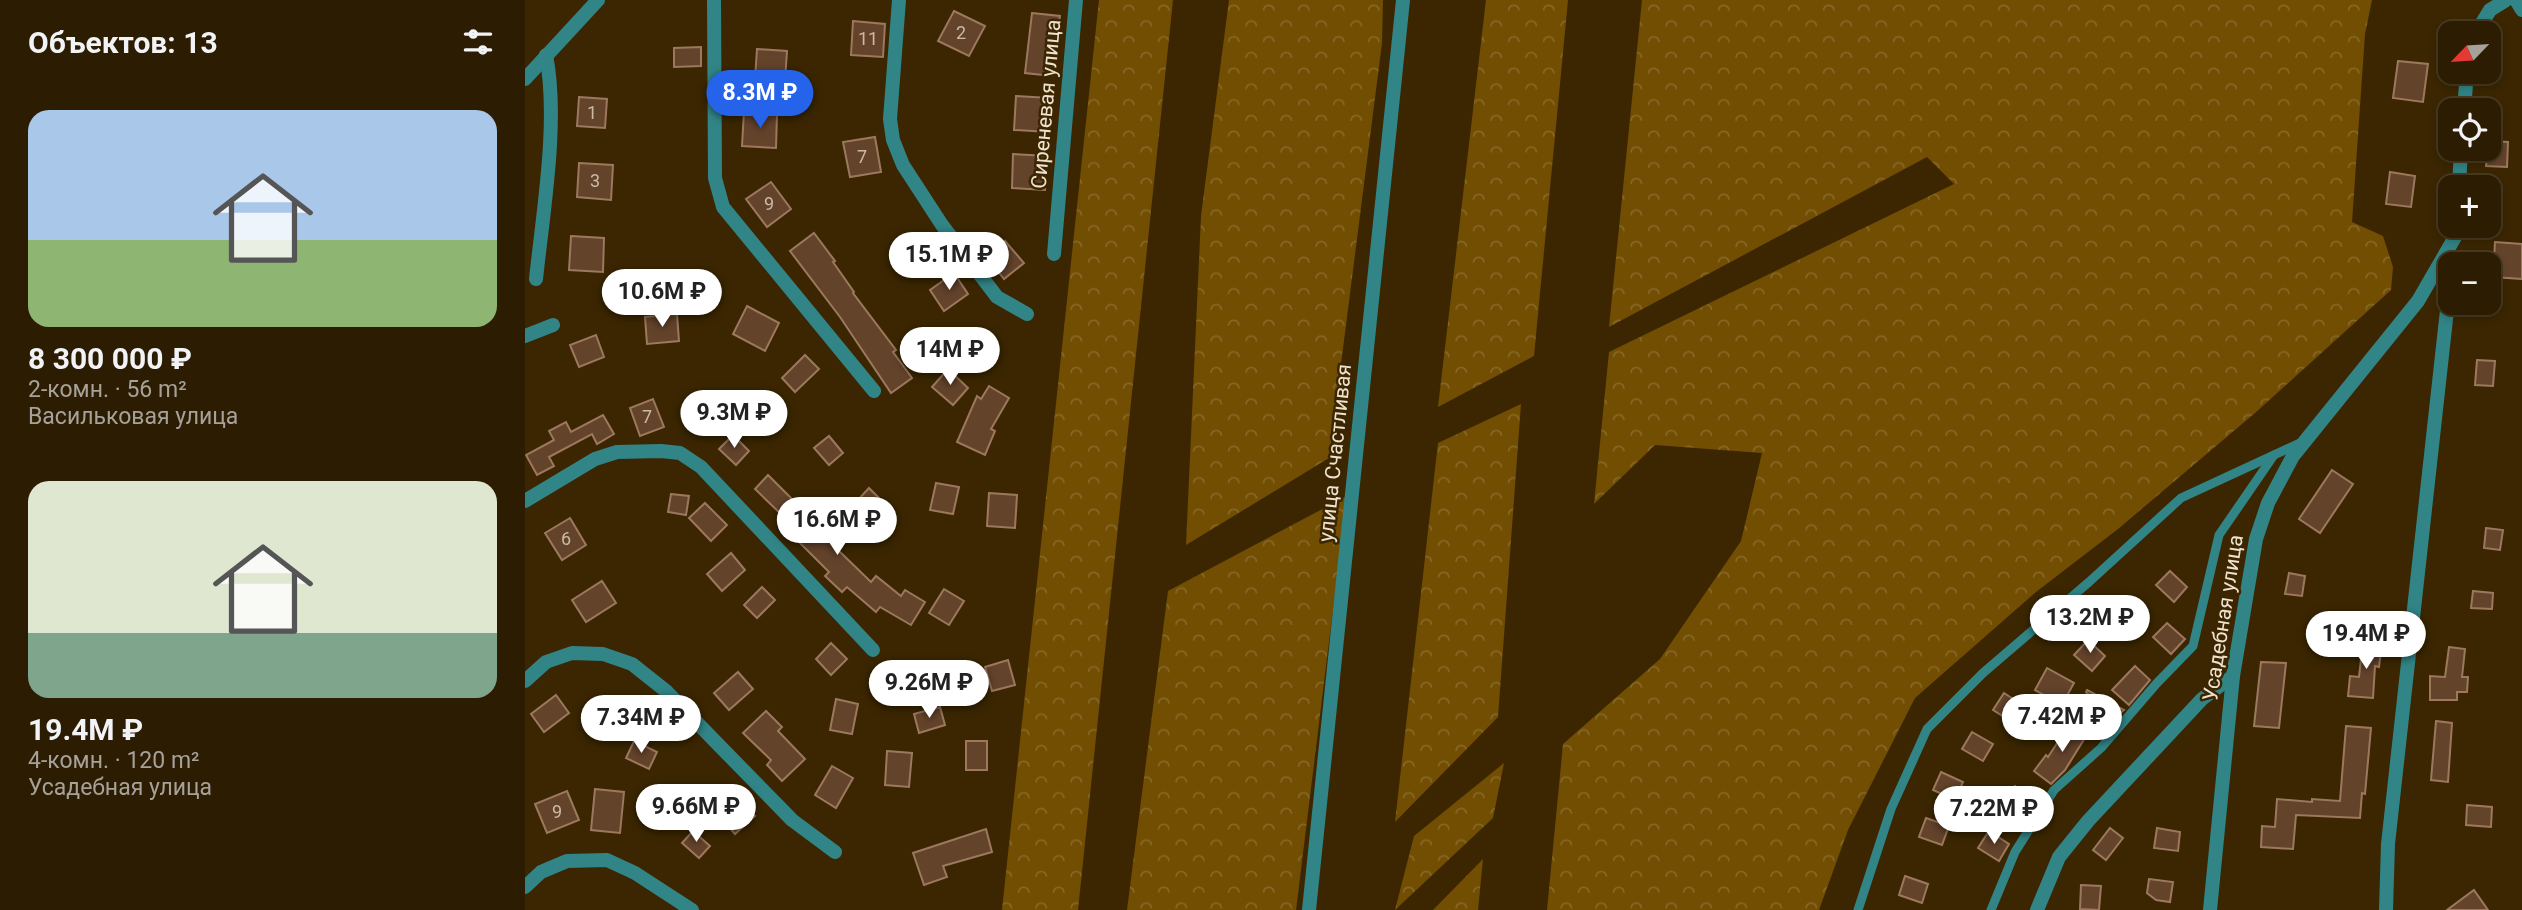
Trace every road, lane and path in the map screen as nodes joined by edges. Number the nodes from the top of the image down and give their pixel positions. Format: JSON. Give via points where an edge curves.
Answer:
{"nodes":[{"id":1,"x":598,"y":0,"type":"edge"},
{"id":2,"x":714,"y":0,"type":"edge"},
{"id":3,"x":899,"y":0,"type":"edge"},
{"id":4,"x":1076,"y":0,"type":"edge"},
{"id":5,"x":1403,"y":0,"type":"edge"},
{"id":6,"x":2506,"y":0,"type":"edge"},
{"id":7,"x":2517,"y":0,"type":"edge"},
{"id":8,"x":2522,"y":10,"type":"edge"},
{"id":9,"x":2483,"y":21,"type":"edge"},
{"id":10,"x":546,"y":55,"type":"junction"},
{"id":11,"x":525,"y":79,"type":"edge"},
{"id":12,"x":2452,"y":238,"type":"edge"},
{"id":13,"x":1054,"y":254,"type":"dead end"},
{"id":14,"x":536,"y":279,"type":"dead end"},
{"id":15,"x":1027,"y":314,"type":"dead end"},
{"id":16,"x":2446,"y":315,"type":"edge"},
{"id":17,"x":553,"y":325,"type":"dead end"},
{"id":18,"x":525,"y":336,"type":"edge"},
{"id":19,"x":874,"y":391,"type":"dead end"},
{"id":20,"x":2306,"y":440,"type":"junction"},
{"id":21,"x":2275,"y":455,"type":"junction"},
{"id":22,"x":525,"y":501,"type":"edge"},
{"id":23,"x":873,"y":650,"type":"dead end"},
{"id":24,"x":2233,"y":676,"type":"junction"},
{"id":25,"x":525,"y":681,"type":"edge"},
{"id":26,"x":835,"y":852,"type":"dead end"},
{"id":27,"x":525,"y":887,"type":"edge"},
{"id":28,"x":692,"y":910,"type":"edge"},
{"id":29,"x":1309,"y":910,"type":"edge"},
{"id":30,"x":1858,"y":910,"type":"edge"},
{"id":31,"x":1991,"y":910,"type":"edge"},
{"id":32,"x":2037,"y":910,"type":"edge"},
{"id":33,"x":2210,"y":910,"type":"edge"},
{"id":34,"x":2386,"y":910,"type":"edge"}],
"edges":[{"from":1,"to":10,"type":"street"},
{"from":2,"to":19,"type":"street","via":[[715,178],[723,207]]},
{"from":3,"to":15,"type":"street","via":[[890,119],[903,165],[997,297]]},
{"from":4,"to":13,"type":"street","name":"Сиреневая улица"},
{"from":5,"to":29,"type":"street","name":"улица Счастливая"},
{"from":6,"to":9,"type":"street","via":[[2490,10]]},
{"from":7,"to":8,"type":"street"},
{"from":10,"to":11,"type":"street"},
{"from":10,"to":14,"type":"street","via":[[550,77],[548,159]]},
{"from":12,"to":20,"type":"street","name":"Усадебная улица","via":[[2418,301]]},
{"from":16,"to":34,"type":"street","via":[[2388,844]]},
{"from":17,"to":18,"type":"street"},
{"from":20,"to":21,"type":"lane"},
{"from":20,"to":24,"type":"street","name":"Усадебная улица","via":[[2268,503],[2256,539]]},
{"from":21,"to":30,"type":"lane","via":[[2181,498],[1983,673],[1927,729],[1891,809]]},
{"from":21,"to":31,"type":"lane","via":[[2219,535],[2193,646],[2101,748],[2054,790],[2015,852]]},
{"from":22,"to":23,"type":"street","via":[[595,459],[617,452],[680,453],[701,467]]},
{"from":24,"to":32,"type":"street","via":[[2202,699],[2088,821],[2059,857]]},
{"from":24,"to":33,"type":"street","name":"Усадебная улица"},
{"from":25,"to":26,"type":"street","via":[[546,662],[572,653],[603,654],[632,664],[666,691],[792,820]]},
{"from":27,"to":28,"type":"street","via":[[541,872],[567,861],[607,860]]}]}
